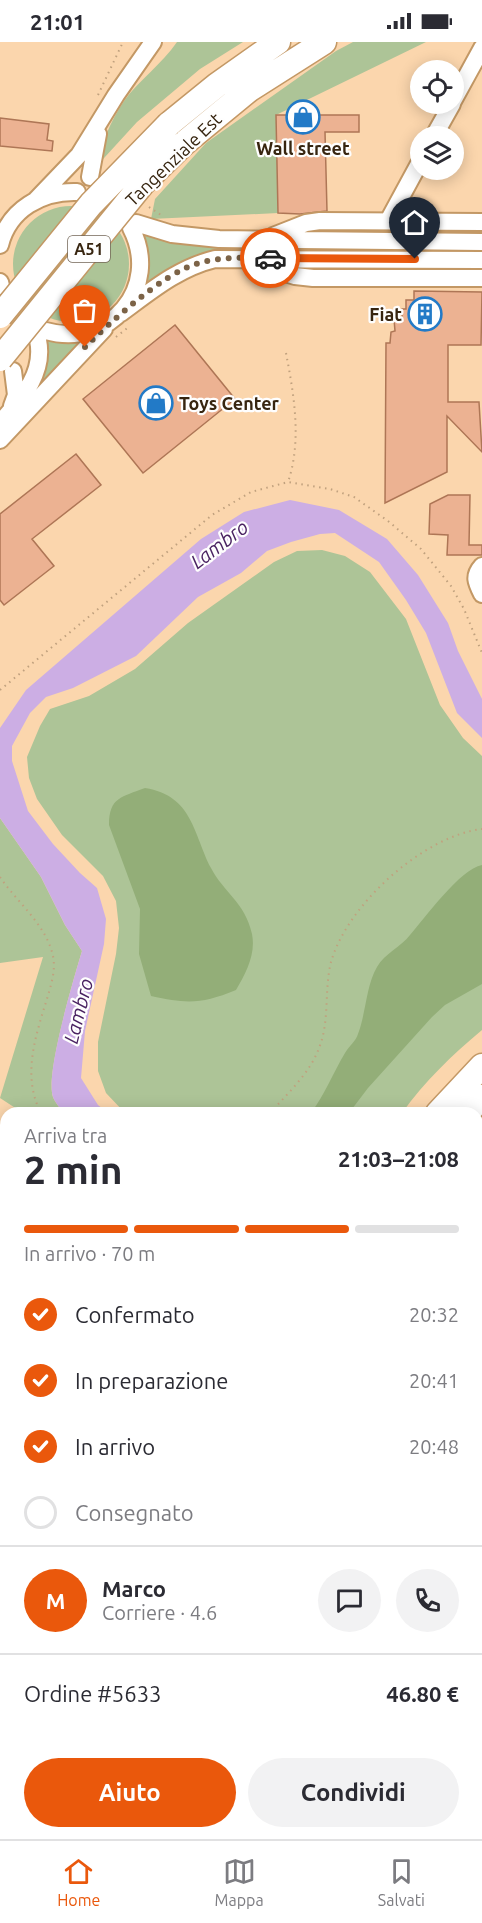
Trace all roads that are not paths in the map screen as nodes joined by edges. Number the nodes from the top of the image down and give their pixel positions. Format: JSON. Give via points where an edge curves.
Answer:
{"nodes":[{"id":1,"x":153,"y":42,"type":"edge"},
{"id":2,"x":163,"y":42,"type":"edge"},
{"id":3,"x":278,"y":42,"type":"edge"},
{"id":4,"x":324,"y":42,"type":"edge"},
{"id":5,"x":482,"y":48,"type":"edge"},
{"id":6,"x":134,"y":71,"type":"junction"},
{"id":7,"x":464,"y":80,"type":"edge"},
{"id":8,"x":103,"y":116,"type":"junction"},
{"id":9,"x":173,"y":130,"type":"junction"},
{"id":10,"x":90,"y":177,"type":"dead end"},
{"id":11,"x":410,"y":180,"type":"edge"},
{"id":12,"x":77,"y":192,"type":"dead end"},
{"id":13,"x":34,"y":201,"type":"junction"},
{"id":14,"x":388,"y":221,"type":"junction"},
{"id":15,"x":482,"y":222,"type":"edge"},
{"id":16,"x":254,"y":239,"type":"junction"},
{"id":17,"x":0,"y":242,"type":"edge"},
{"id":18,"x":482,"y":242,"type":"edge"},
{"id":19,"x":237,"y":258,"type":"junction"},
{"id":20,"x":482,"y":260,"type":"edge"},
{"id":21,"x":482,"y":278,"type":"edge"},
{"id":22,"x":0,"y":290,"type":"edge"},
{"id":23,"x":0,"y":316,"type":"edge"},
{"id":24,"x":117,"y":316,"type":"junction"},
{"id":25,"x":6,"y":365,"type":"edge"},
{"id":26,"x":5,"y":417,"type":"edge"},
{"id":27,"x":0,"y":440,"type":"edge"},
{"id":28,"x":482,"y":566,"type":"edge"},
{"id":29,"x":482,"y":594,"type":"edge"},
{"id":30,"x":482,"y":1066,"type":"edge"},
{"id":31,"x":444,"y":1107,"type":"edge"}],
"edges":[{"from":1,"to":6,"type":"street"},
{"from":2,"to":6,"type":"street"},
{"from":3,"to":9,"type":"highway","name":"Tangenziale Est","via":[[217,85]]},
{"from":4,"to":9,"type":"highway","name":"Tangenziale Est","number":"A51","via":[[250,89]]},
{"from":5,"to":7,"type":"street"},
{"from":6,"to":8,"type":"street"},
{"from":8,"to":10,"type":"street"},
{"from":8,"to":13,"type":"street","via":[[79,155]]},
{"from":9,"to":22,"type":"highway","via":[[131,148]]},
{"from":9,"to":23,"type":"highway","name":"Tangenziale Est","number":"A51","bridge":true,"via":[[91,204]]},
{"from":9,"to":25,"type":"highway","name":"Tangenziale Est","number":"A51","bridge":true,"via":[[143,183]]},
{"from":11,"to":14,"type":"street"},
{"from":12,"to":13,"type":"street","via":[[52,194]]},
{"from":13,"to":17,"type":"street","via":[[17,214]]},
{"from":14,"to":15,"type":"street"},
{"from":14,"to":16,"type":"street","via":[[320,221]]},
{"from":16,"to":18,"type":"street"},
{"from":16,"to":24,"type":"street","via":[[193,237],[134,225],[140,270],[135,292]]},
{"from":19,"to":20,"type":"street"},
{"from":19,"to":21,"type":"street","via":[[295,276]]},
{"from":19,"to":24,"type":"street","via":[[195,264],[179,271]]},
{"from":24,"to":26,"type":"street","via":[[82,334],[42,336],[36,377]]},
{"from":24,"to":27,"type":"street"},
{"from":25,"to":26,"type":"street","via":[[16,394]]},
{"from":28,"to":29,"type":"street","via":[[476,573]]},
{"from":30,"to":31,"type":"highway"}]}
